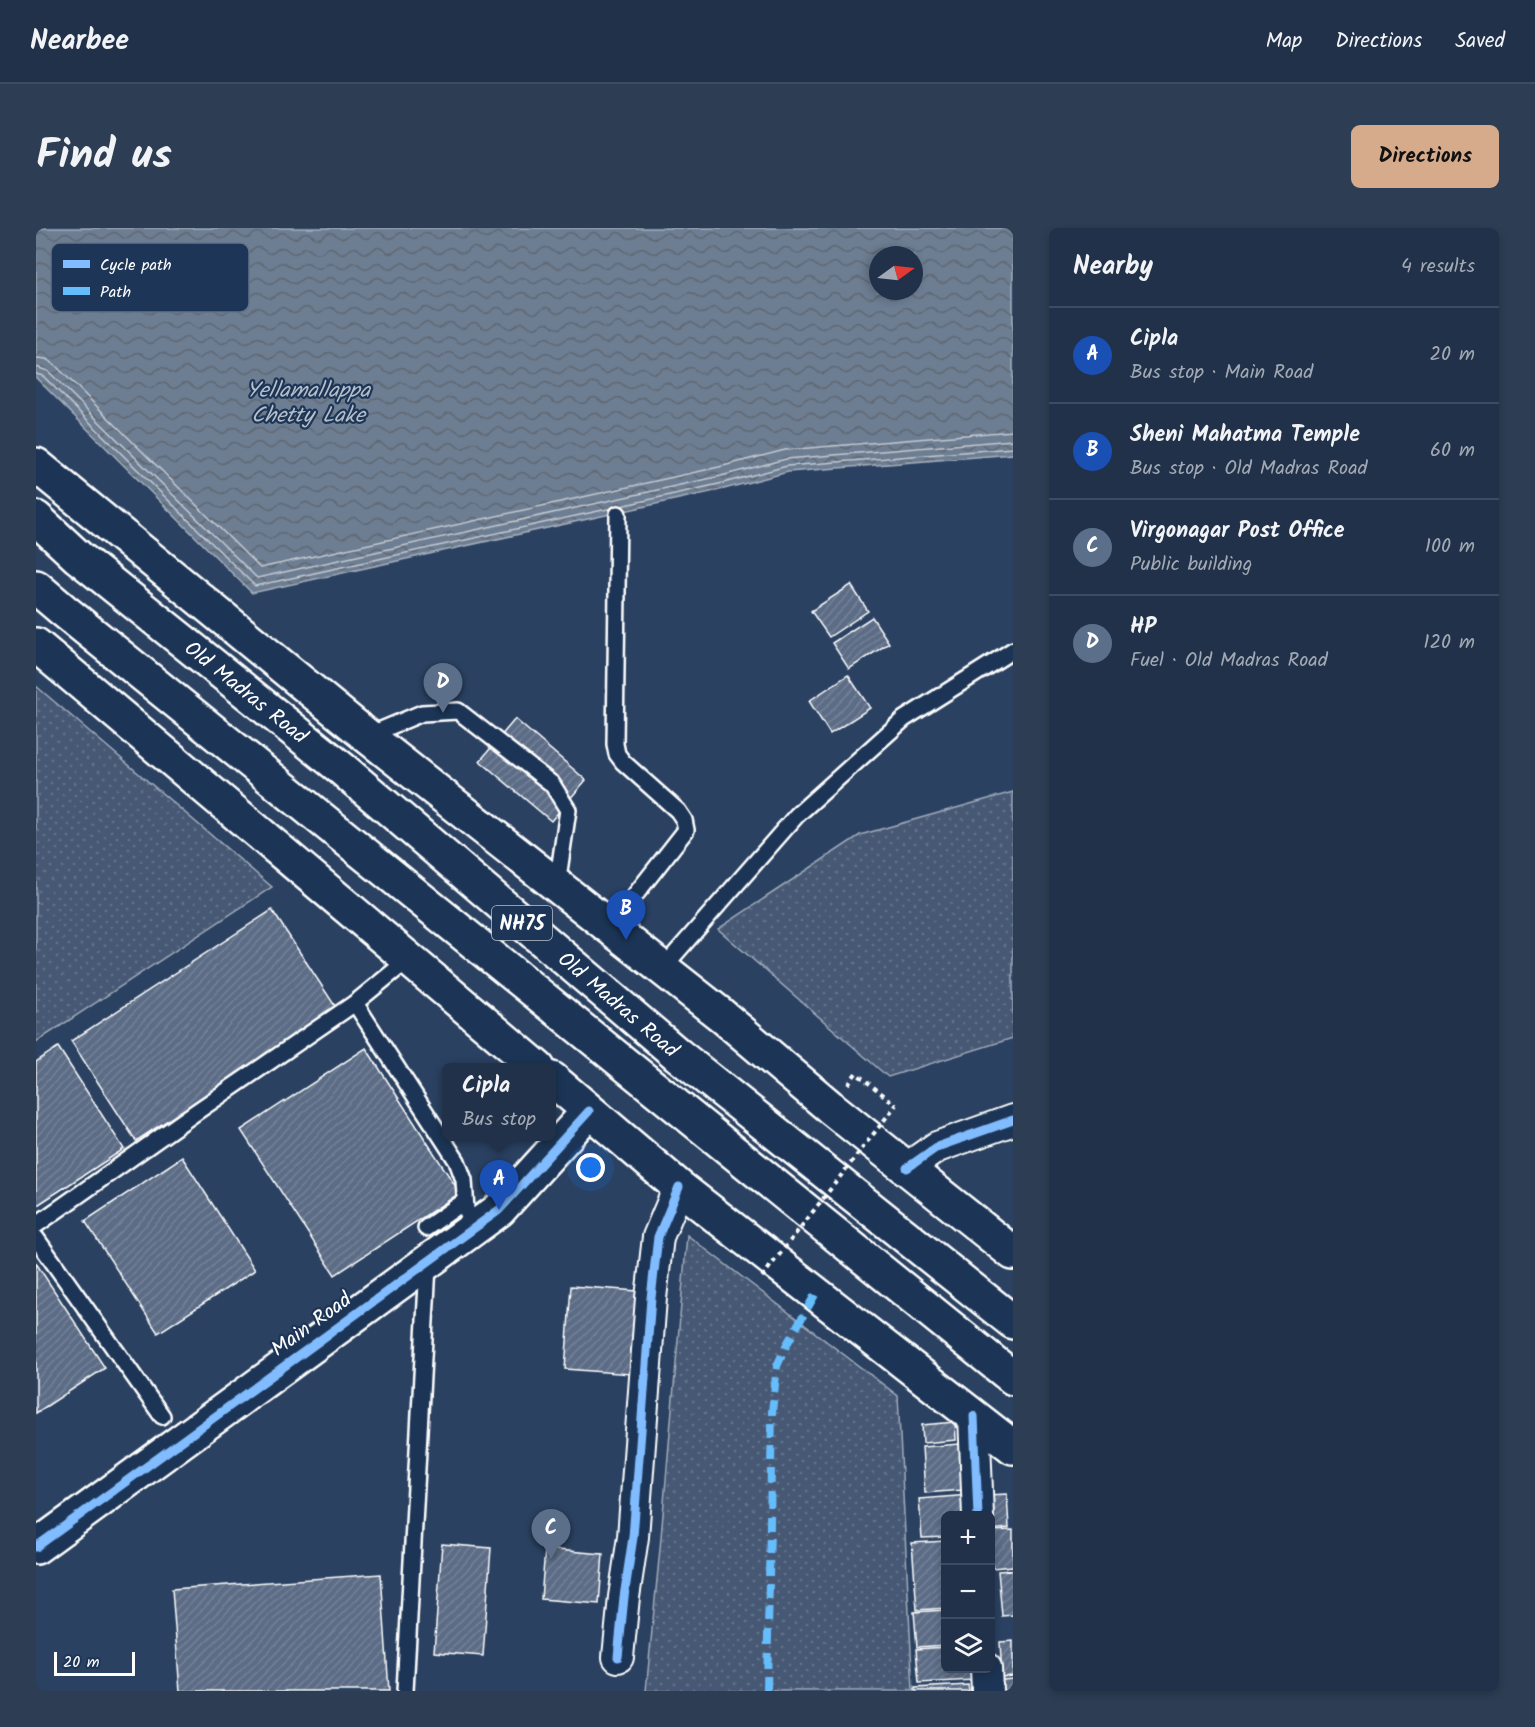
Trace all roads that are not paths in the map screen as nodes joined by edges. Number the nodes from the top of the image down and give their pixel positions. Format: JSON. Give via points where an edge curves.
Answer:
{"nodes":[{"id":1,"x":36,"y":465,"type":"edge"},
{"id":2,"x":618,"y":514,"type":"dead end"},
{"id":3,"x":36,"y":518,"type":"edge"},
{"id":4,"x":36,"y":587,"type":"edge"},
{"id":5,"x":36,"y":645,"type":"edge"},
{"id":6,"x":1013,"y":650,"type":"edge"},
{"id":7,"x":367,"y":736,"type":"junction"},
{"id":8,"x":557,"y":886,"type":"junction"},
{"id":9,"x":610,"y":927,"type":"junction"},
{"id":10,"x":410,"y":959,"type":"junction"},
{"id":11,"x":662,"y":969,"type":"junction"},
{"id":12,"x":355,"y":1004,"type":"junction"},
{"id":13,"x":532,"y":1063,"type":"edge"},
{"id":14,"x":556,"y":1082,"type":"edge"},
{"id":15,"x":589,"y":1111,"type":"junction"},
{"id":16,"x":1013,"y":1120,"type":"edge"},
{"id":17,"x":442,"y":1138,"type":"edge"},
{"id":18,"x":444,"y":1141,"type":"edge"},
{"id":19,"x":907,"y":1168,"type":"junction"},
{"id":20,"x":679,"y":1186,"type":"junction"},
{"id":21,"x":471,"y":1214,"type":"junction"},
{"id":22,"x":36,"y":1225,"type":"edge"},
{"id":23,"x":426,"y":1228,"type":"dead end"},
{"id":24,"x":36,"y":1238,"type":"edge"},
{"id":25,"x":1008,"y":1241,"type":"edge"},
{"id":26,"x":428,"y":1262,"type":"junction"},
{"id":27,"x":1013,"y":1322,"type":"edge"},
{"id":28,"x":1013,"y":1378,"type":"edge"},
{"id":29,"x":162,"y":1416,"type":"dead end"},
{"id":30,"x":974,"y":1416,"type":"junction"},
{"id":31,"x":1013,"y":1447,"type":"edge"},
{"id":32,"x":978,"y":1511,"type":"edge"},
{"id":33,"x":36,"y":1546,"type":"edge"},
{"id":34,"x":618,"y":1657,"type":"dead end"},
{"id":35,"x":986,"y":1673,"type":"edge"},
{"id":36,"x":405,"y":1691,"type":"edge"},
{"id":37,"x":987,"y":1691,"type":"edge"}],
"edges":[{"from":1,"to":7,"type":"main road"},
{"from":2,"to":9,"type":"lane","via":[[617,754],[678,811],[686,830]]},
{"from":3,"to":27,"type":"main road","name":"Old Madras Road","number":"NH75","via":[[78,557],[341,768],[678,1055]]},
{"from":4,"to":28,"type":"main road","name":"Old Madras Road","number":"NH75"},
{"from":5,"to":10,"type":"main road"},
{"from":6,"to":11,"type":"lane","via":[[904,719],[797,815]]},
{"from":7,"to":8,"type":"main road"},
{"from":7,"to":8,"type":"lane","via":[[422,713],[458,711],[552,784],[568,810]]},
{"from":8,"to":9,"type":"main road"},
{"from":9,"to":11,"type":"main road"},
{"from":10,"to":12,"type":"lane"},
{"from":10,"to":13,"type":"main road"},
{"from":11,"to":19,"type":"main road"},
{"from":12,"to":17,"type":"lane"},
{"from":12,"to":22,"type":"lane"},
{"from":14,"to":15,"type":"main road"},
{"from":15,"to":20,"type":"main road"},
{"from":15,"to":21,"type":"main road","name":"Main Road","via":[[499,1210]]},
{"from":16,"to":19,"type":"street","via":[[937,1147]]},
{"from":18,"to":21,"type":"lane","via":[[457,1161]]},
{"from":19,"to":25,"type":"main road"},
{"from":20,"to":30,"type":"main road"},
{"from":20,"to":34,"type":"street","via":[[658,1237],[633,1537]]},
{"from":21,"to":23,"type":"lane"},
{"from":21,"to":26,"type":"main road","name":"Main Road"},
{"from":24,"to":29,"type":"lane"},
{"from":26,"to":33,"type":"main road","name":"Main Road"},
{"from":26,"to":36,"type":"lane"},
{"from":30,"to":31,"type":"main road"},
{"from":30,"to":32,"type":"street"},
{"from":35,"to":37,"type":"street"}]}
